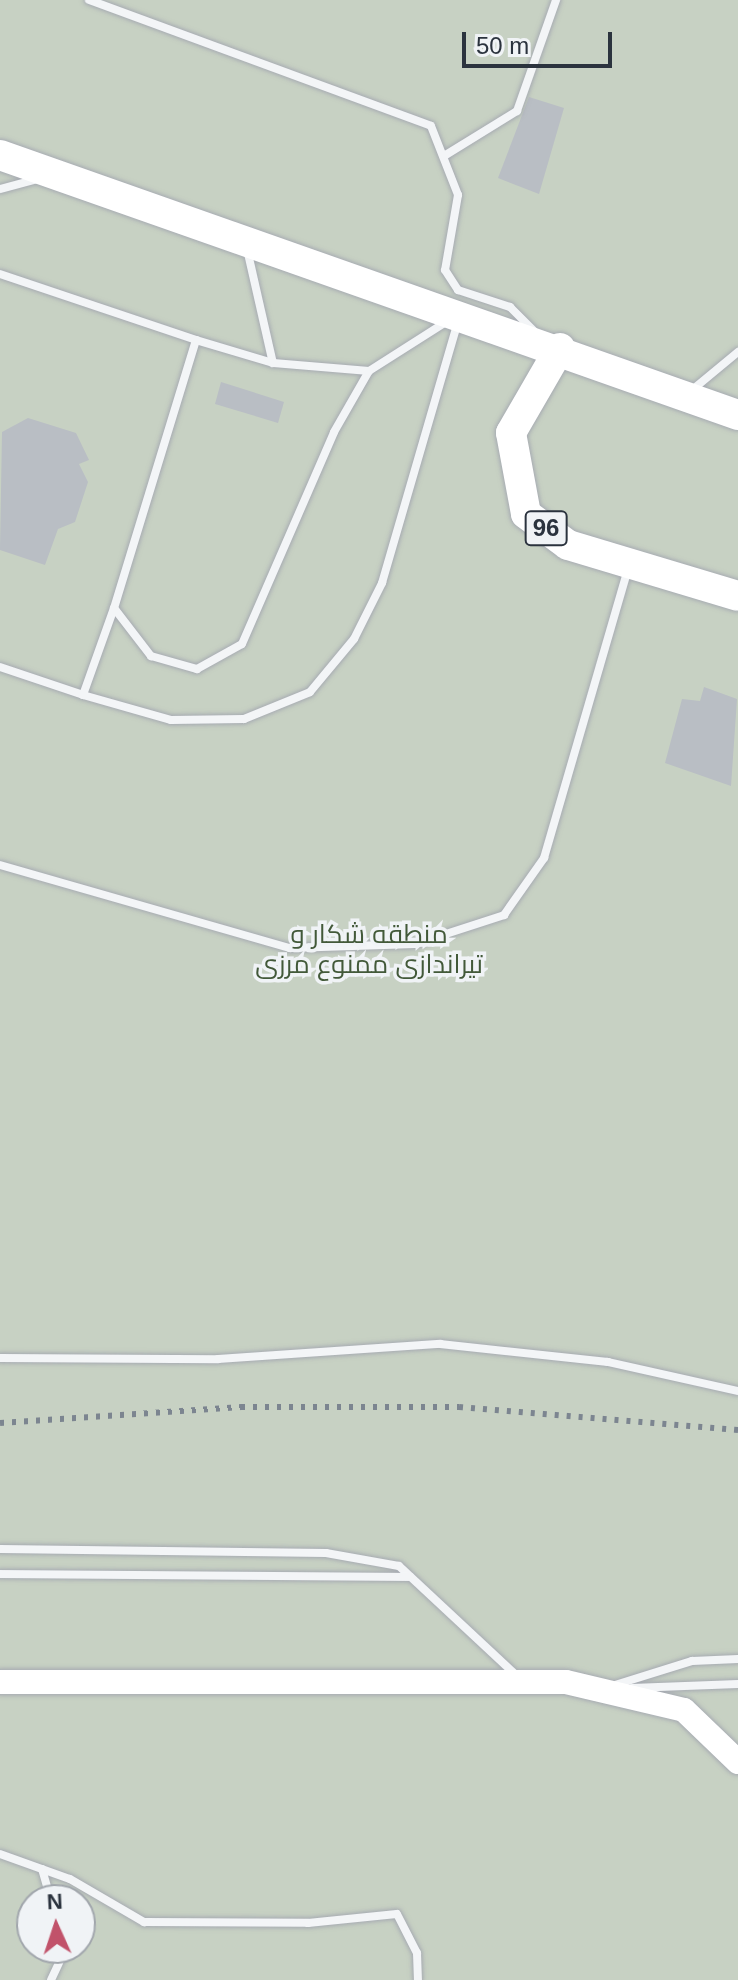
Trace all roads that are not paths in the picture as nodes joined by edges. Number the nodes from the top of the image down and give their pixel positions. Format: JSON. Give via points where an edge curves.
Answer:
{"nodes":[{"id":1,"x":89,"y":0,"type":"edge"},
{"id":2,"x":556,"y":0,"type":"edge"},
{"id":3,"x":0,"y":155,"type":"edge"},
{"id":4,"x":444,"y":156,"type":"junction"},
{"id":5,"x":53,"y":173,"type":"junction"},
{"id":6,"x":0,"y":189,"type":"edge"},
{"id":7,"x":245,"y":240,"type":"junction"},
{"id":8,"x":0,"y":274,"type":"edge"},
{"id":9,"x":460,"y":313,"type":"junction"},
{"id":10,"x":196,"y":340,"type":"junction"},
{"id":11,"x":552,"y":345,"type":"junction"},
{"id":12,"x":738,"y":352,"type":"edge"},
{"id":13,"x":273,"y":363,"type":"junction"},
{"id":14,"x":369,"y":371,"type":"junction"},
{"id":15,"x":686,"y":395,"type":"junction"},
{"id":16,"x":738,"y":415,"type":"edge"},
{"id":17,"x":629,"y":564,"type":"junction"},
{"id":18,"x":738,"y":596,"type":"edge"},
{"id":19,"x":114,"y":608,"type":"junction"},
{"id":20,"x":0,"y":667,"type":"edge"},
{"id":21,"x":83,"y":695,"type":"junction"},
{"id":22,"x":0,"y":865,"type":"edge"},
{"id":23,"x":0,"y":1358,"type":"edge"},
{"id":24,"x":738,"y":1391,"type":"edge"},
{"id":25,"x":0,"y":1549,"type":"edge"},
{"id":26,"x":0,"y":1574,"type":"edge"},
{"id":27,"x":410,"y":1577,"type":"junction"},
{"id":28,"x":738,"y":1659,"type":"edge"},
{"id":29,"x":0,"y":1682,"type":"edge"},
{"id":30,"x":524,"y":1682,"type":"junction"},
{"id":31,"x":738,"y":1684,"type":"edge"},
{"id":32,"x":599,"y":1690,"type":"junction"},
{"id":33,"x":738,"y":1762,"type":"edge"},
{"id":34,"x":0,"y":1854,"type":"edge"},
{"id":35,"x":42,"y":1869,"type":"junction"},
{"id":36,"x":46,"y":1884,"type":"edge"},
{"id":37,"x":418,"y":1980,"type":"edge"}],
"edges":[{"from":1,"to":4,"type":"lane","via":[[431,126]]},
{"from":2,"to":4,"type":"lane","via":[[517,111]]},
{"from":3,"to":5,"type":"highway"},
{"from":4,"to":11,"type":"lane","via":[[458,195],[445,239],[445,270],[458,290],[510,307]]},
{"from":5,"to":6,"type":"lane"},
{"from":5,"to":7,"type":"highway"},
{"from":7,"to":9,"type":"highway"},
{"from":7,"to":13,"type":"lane"},
{"from":8,"to":10,"type":"lane"},
{"from":9,"to":11,"type":"highway"},
{"from":9,"to":14,"type":"lane"},
{"from":9,"to":21,"type":"lane","via":[[382,583],[354,639],[310,692],[244,719],[171,720]]},
{"from":10,"to":13,"type":"lane"},
{"from":10,"to":19,"type":"lane"},
{"from":11,"to":15,"type":"highway"},
{"from":11,"to":17,"type":"highway","number":"96","via":[[511,433],[513,474],[526,514],[568,545]]},
{"from":12,"to":15,"type":"lane"},
{"from":13,"to":14,"type":"lane"},
{"from":14,"to":19,"type":"lane","via":[[334,432],[242,644],[197,669],[151,656]]},
{"from":15,"to":16,"type":"highway"},
{"from":17,"to":18,"type":"highway","number":"96"},
{"from":17,"to":22,"type":"lane","via":[[544,858],[504,915],[415,944],[290,948]]},
{"from":19,"to":21,"type":"lane"},
{"from":20,"to":21,"type":"lane"},
{"from":23,"to":24,"type":"lane","via":[[218,1359],[440,1344],[608,1362]]},
{"from":25,"to":27,"type":"lane","via":[[326,1553],[399,1566]]},
{"from":26,"to":27,"type":"lane"},
{"from":27,"to":30,"type":"lane"},
{"from":28,"to":32,"type":"lane","via":[[692,1661]]},
{"from":29,"to":30,"type":"main road"},
{"from":30,"to":32,"type":"main road"},
{"from":31,"to":32,"type":"lane"},
{"from":32,"to":33,"type":"main road","via":[[684,1710]]},
{"from":34,"to":35,"type":"lane"},
{"from":35,"to":36,"type":"lane"},
{"from":35,"to":37,"type":"lane","via":[[144,1922],[308,1923],[397,1914],[417,1953]]}]}
